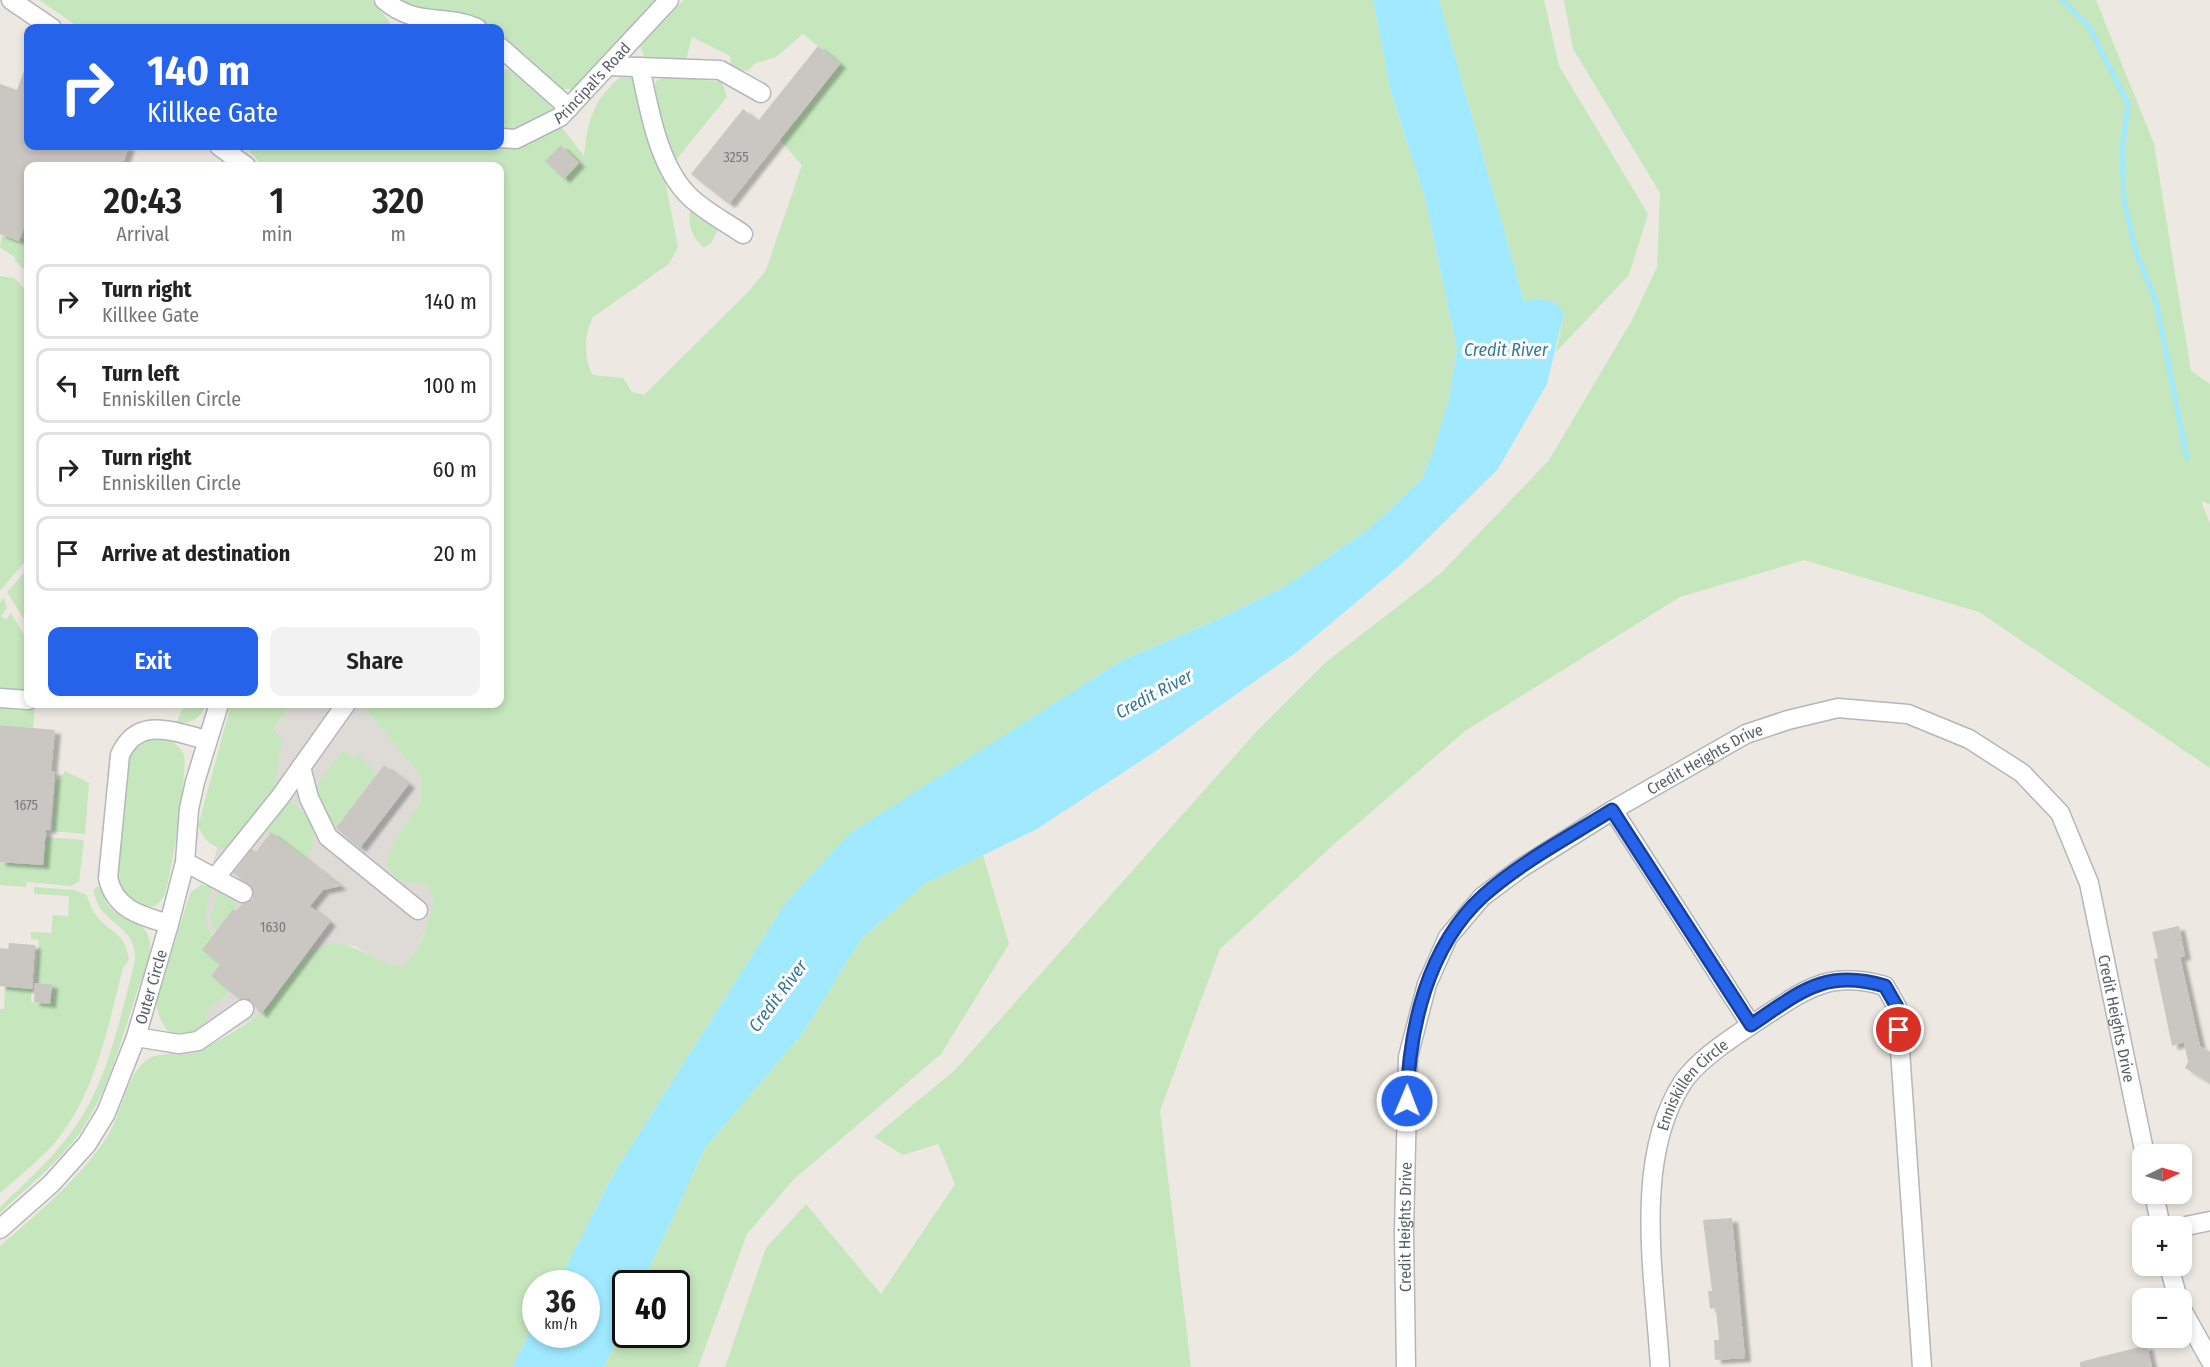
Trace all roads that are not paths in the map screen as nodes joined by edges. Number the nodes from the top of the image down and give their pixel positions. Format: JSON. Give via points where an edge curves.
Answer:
{"nodes":[{"id":1,"x":11,"y":0,"type":"edge"},
{"id":2,"x":384,"y":0,"type":"edge"},
{"id":3,"x":669,"y":0,"type":"edge"},
{"id":4,"x":46,"y":24,"type":"edge"},
{"id":5,"x":464,"y":24,"type":"edge"},
{"id":6,"x":504,"y":51,"type":"edge"},
{"id":7,"x":609,"y":66,"type":"junction"},
{"id":8,"x":640,"y":67,"type":"junction"},
{"id":9,"x":761,"y":93,"type":"dead end"},
{"id":10,"x":568,"y":108,"type":"junction"},
{"id":11,"x":504,"y":138,"type":"edge"},
{"id":12,"x":224,"y":150,"type":"edge"},
{"id":13,"x":241,"y":162,"type":"edge"},
{"id":14,"x":743,"y":234,"type":"dead end"},
{"id":15,"x":0,"y":698,"type":"edge"},
{"id":16,"x":24,"y":700,"type":"edge"},
{"id":17,"x":218,"y":708,"type":"edge"},
{"id":18,"x":343,"y":708,"type":"edge"},
{"id":19,"x":207,"y":740,"type":"junction"},
{"id":20,"x":301,"y":767,"type":"junction"},
{"id":21,"x":1612,"y":810,"type":"junction"},
{"id":22,"x":185,"y":862,"type":"junction"},
{"id":23,"x":215,"y":878,"type":"junction"},
{"id":24,"x":243,"y":893,"type":"dead end"},
{"id":25,"x":418,"y":910,"type":"dead end"},
{"id":26,"x":169,"y":924,"type":"junction"},
{"id":27,"x":244,"y":1009,"type":"dead end"},
{"id":28,"x":1751,"y":1025,"type":"junction"},
{"id":29,"x":136,"y":1037,"type":"junction"},
{"id":30,"x":2143,"y":1144,"type":"edge"},
{"id":31,"x":2210,"y":1221,"type":"edge"},
{"id":32,"x":2192,"y":1225,"type":"edge"},
{"id":33,"x":0,"y":1229,"type":"edge"},
{"id":34,"x":2192,"y":1328,"type":"edge"},
{"id":35,"x":2210,"y":1360,"type":"edge"},
{"id":36,"x":1406,"y":1367,"type":"edge"},
{"id":37,"x":1660,"y":1367,"type":"edge"},
{"id":38,"x":1922,"y":1367,"type":"edge"}],
"edges":[{"from":1,"to":4,"type":"street"},
{"from":2,"to":5,"type":"street","via":[[406,15],[422,20]]},
{"from":3,"to":7,"type":"street","name":"Principal's Road"},
{"from":6,"to":10,"type":"street"},
{"from":7,"to":8,"type":"street"},
{"from":7,"to":10,"type":"street","name":"Principal's Road"},
{"from":8,"to":9,"type":"street","via":[[720,70]]},
{"from":8,"to":14,"type":"street","via":[[655,138],[670,168],[688,196]]},
{"from":10,"to":11,"type":"street","name":"Principal's Road","via":[[560,117],[516,139]]},
{"from":12,"to":13,"type":"street"},
{"from":15,"to":16,"type":"street"},
{"from":17,"to":19,"type":"street","name":"Outer Circle"},
{"from":18,"to":20,"type":"street"},
{"from":19,"to":22,"type":"street","name":"Outer Circle","via":[[189,809]]},
{"from":19,"to":26,"type":"street","via":[[155,729],[137,732],[120,755],[110,889],[127,909]]},
{"from":20,"to":23,"type":"street"},
{"from":20,"to":25,"type":"street","via":[[309,798],[328,837]]},
{"from":21,"to":28,"type":"street"},
{"from":21,"to":30,"type":"street","name":"Credit Heights Drive","via":[[1746,734],[1838,708],[1908,714],[1969,739],[2022,773],[2060,813],[2089,883]]},
{"from":21,"to":36,"type":"street","name":"Credit Heights Drive","via":[[1482,897],[1448,937],[1427,984],[1408,1058]]},
{"from":22,"to":23,"type":"street"},
{"from":22,"to":26,"type":"street","name":"Outer Circle"},
{"from":23,"to":24,"type":"street"},
{"from":26,"to":29,"type":"street","name":"Outer Circle"},
{"from":27,"to":29,"type":"street","via":[[198,1041],[179,1044]]},
{"from":28,"to":37,"type":"street","name":"Enniskillen Circle","via":[[1684,1081],[1668,1111],[1658,1144],[1652,1234]]},
{"from":28,"to":38,"type":"street","name":"Enniskillen Circle","via":[[1805,989],[1836,979],[1885,986],[1897,1007]]},
{"from":29,"to":33,"type":"street","name":"Outer Circle","via":[[106,1113],[87,1144],[51,1184]]},
{"from":31,"to":32,"type":"street"},
{"from":34,"to":35,"type":"street"}]}
